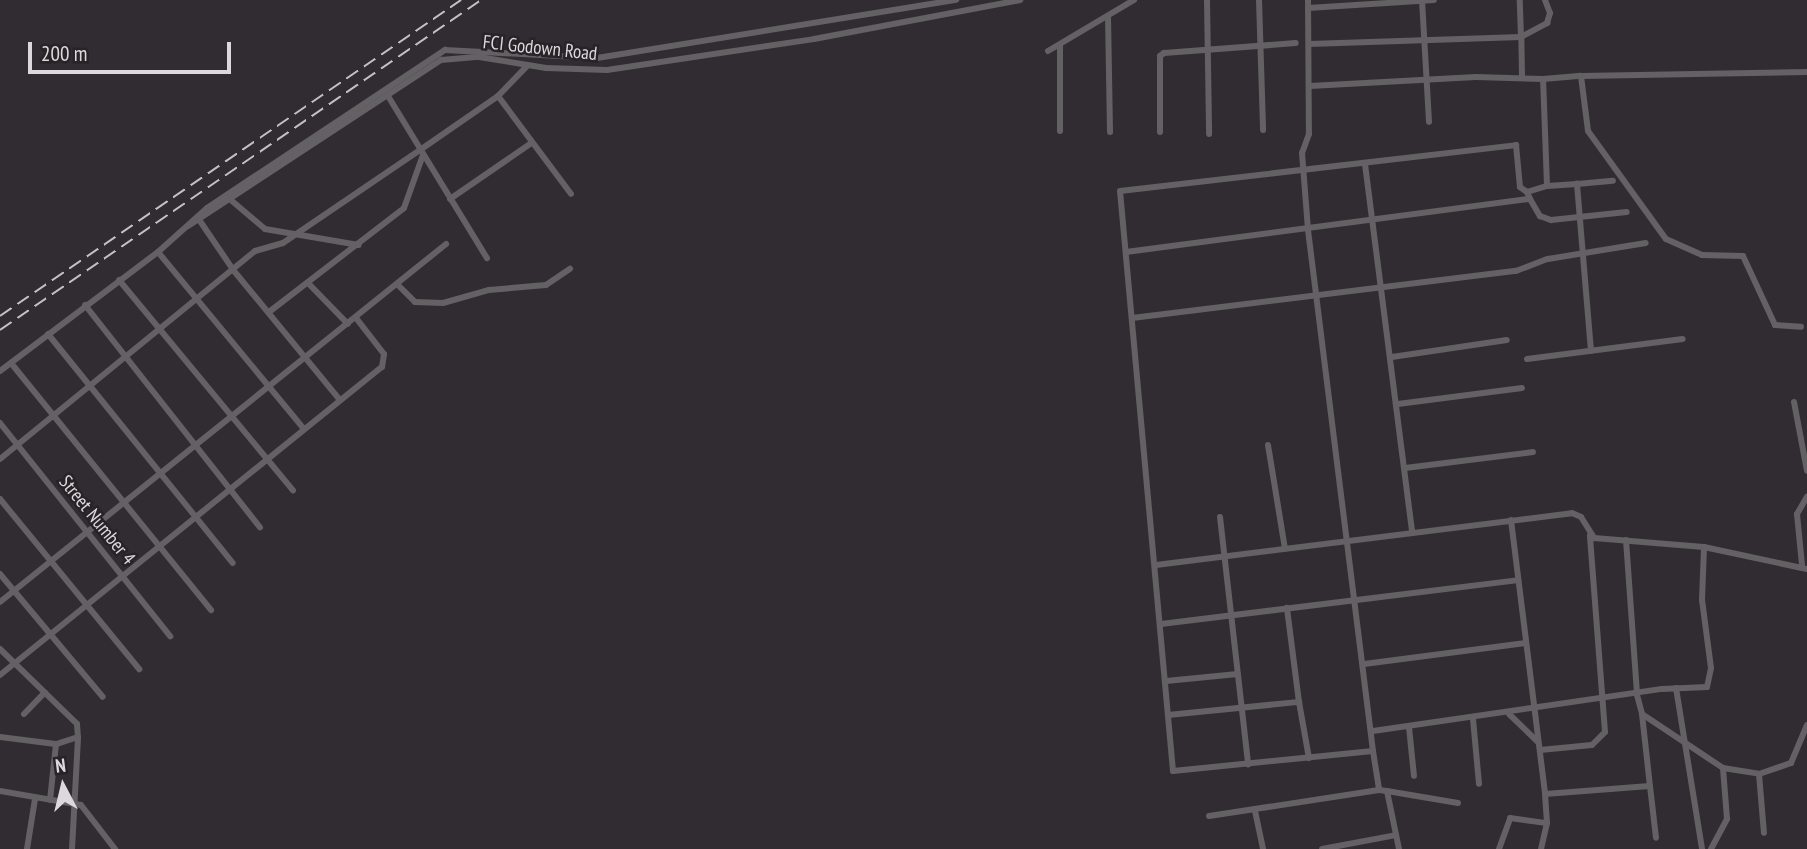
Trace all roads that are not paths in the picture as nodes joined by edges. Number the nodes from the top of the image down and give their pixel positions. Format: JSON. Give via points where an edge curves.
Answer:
{"nodes":[{"id":1,"x":956,"y":0,"type":"edge"},
{"id":2,"x":1020,"y":0,"type":"edge"},
{"id":3,"x":1134,"y":0,"type":"edge"},
{"id":4,"x":1207,"y":0,"type":"edge"},
{"id":5,"x":1259,"y":0,"type":"edge"},
{"id":6,"x":1422,"y":0,"type":"edge"},
{"id":7,"x":1434,"y":0,"type":"edge"},
{"id":8,"x":1520,"y":0,"type":"edge"},
{"id":9,"x":1545,"y":0,"type":"edge"},
{"id":10,"x":1308,"y":4,"type":"edge"},
{"id":11,"x":1108,"y":16,"type":"junction"},
{"id":12,"x":812,"y":25,"type":"junction"},
{"id":13,"x":1521,"y":37,"type":"junction"},
{"id":14,"x":814,"y":39,"type":"junction"},
{"id":15,"x":1296,"y":43,"type":"dead end"},
{"id":16,"x":1423,"y":43,"type":"junction"},
{"id":17,"x":1309,"y":44,"type":"junction"},
{"id":18,"x":1060,"y":45,"type":"junction"},
{"id":19,"x":1261,"y":45,"type":"junction"},
{"id":20,"x":1208,"y":49,"type":"junction"},
{"id":21,"x":1048,"y":51,"type":"dead end"},
{"id":22,"x":528,"y":65,"type":"junction"},
{"id":23,"x":1807,"y":72,"type":"edge"},
{"id":24,"x":1522,"y":76,"type":"junction"},
{"id":25,"x":1581,"y":76,"type":"junction"},
{"id":26,"x":1426,"y":78,"type":"junction"},
{"id":27,"x":1543,"y":79,"type":"junction"},
{"id":28,"x":1310,"y":86,"type":"junction"},
{"id":29,"x":388,"y":96,"type":"junction"},
{"id":30,"x":498,"y":96,"type":"junction"},
{"id":31,"x":342,"y":116,"type":"junction"},
{"id":32,"x":1429,"y":122,"type":"dead end"},
{"id":33,"x":348,"y":123,"type":"junction"},
{"id":34,"x":1263,"y":130,"type":"dead end"},
{"id":35,"x":1060,"y":131,"type":"dead end"},
{"id":36,"x":1110,"y":132,"type":"dead end"},
{"id":37,"x":1160,"y":132,"type":"dead end"},
{"id":38,"x":1209,"y":134,"type":"dead end"},
{"id":39,"x":530,"y":144,"type":"junction"},
{"id":40,"x":422,"y":152,"type":"junction"},
{"id":41,"x":1365,"y":164,"type":"junction"},
{"id":42,"x":1305,"y":171,"type":"junction"},
{"id":43,"x":1613,"y":181,"type":"dead end"},
{"id":44,"x":1577,"y":184,"type":"junction"},
{"id":45,"x":1547,"y":186,"type":"junction"},
{"id":46,"x":1527,"y":192,"type":"junction"},
{"id":47,"x":571,"y":194,"type":"dead end"},
{"id":48,"x":450,"y":198,"type":"junction"},
{"id":49,"x":1530,"y":200,"type":"junction"},
{"id":50,"x":232,"y":201,"type":"junction"},
{"id":51,"x":1627,"y":212,"type":"dead end"},
{"id":52,"x":1579,"y":217,"type":"junction"},
{"id":53,"x":200,"y":221,"type":"junction"},
{"id":54,"x":1374,"y":222,"type":"junction"},
{"id":55,"x":186,"y":227,"type":"junction"},
{"id":56,"x":1308,"y":230,"type":"junction"},
{"id":57,"x":298,"y":232,"type":"junction"},
{"id":58,"x":1646,"y":243,"type":"dead end"},
{"id":59,"x":446,"y":244,"type":"dead end"},
{"id":60,"x":359,"y":245,"type":"junction"},
{"id":61,"x":159,"y":252,"type":"junction"},
{"id":62,"x":1582,"y":252,"type":"junction"},
{"id":63,"x":1126,"y":253,"type":"junction"},
{"id":64,"x":487,"y":258,"type":"dead end"},
{"id":65,"x":570,"y":269,"type":"dead end"},
{"id":66,"x":234,"y":271,"type":"junction"},
{"id":67,"x":119,"y":280,"type":"junction"},
{"id":68,"x":308,"y":283,"type":"junction"},
{"id":69,"x":397,"y":284,"type":"junction"},
{"id":70,"x":1384,"y":289,"type":"junction"},
{"id":71,"x":1316,"y":299,"type":"junction"},
{"id":72,"x":198,"y":300,"type":"junction"},
{"id":73,"x":85,"y":306,"type":"junction"},
{"id":74,"x":269,"y":312,"type":"junction"},
{"id":75,"x":356,"y":318,"type":"junction"},
{"id":76,"x":1132,"y":318,"type":"junction"},
{"id":77,"x":348,"y":324,"type":"junction"},
{"id":78,"x":1801,"y":327,"type":"dead end"},
{"id":79,"x":159,"y":330,"type":"junction"},
{"id":80,"x":48,"y":334,"type":"junction"},
{"id":81,"x":1683,"y":339,"type":"dead end"},
{"id":82,"x":1507,"y":340,"type":"dead end"},
{"id":83,"x":1591,"y":351,"type":"junction"},
{"id":84,"x":305,"y":356,"type":"junction"},
{"id":85,"x":1392,"y":357,"type":"junction"},
{"id":86,"x":124,"y":358,"type":"junction"},
{"id":87,"x":1527,"y":359,"type":"dead end"},
{"id":88,"x":10,"y":363,"type":"junction"},
{"id":89,"x":0,"y":371,"type":"edge"},
{"id":90,"x":268,"y":386,"type":"junction"},
{"id":91,"x":88,"y":387,"type":"junction"},
{"id":92,"x":1522,"y":388,"type":"dead end"},
{"id":93,"x":340,"y":400,"type":"junction"},
{"id":94,"x":1794,"y":402,"type":"dead end"},
{"id":95,"x":1398,"y":404,"type":"junction"},
{"id":96,"x":230,"y":415,"type":"junction"},
{"id":97,"x":52,"y":417,"type":"junction"},
{"id":98,"x":0,"y":423,"type":"edge"},
{"id":99,"x":304,"y":429,"type":"junction"},
{"id":100,"x":17,"y":445,"type":"junction"},
{"id":101,"x":1268,"y":445,"type":"dead end"},
{"id":102,"x":195,"y":446,"type":"junction"},
{"id":103,"x":1533,"y":452,"type":"dead end"},
{"id":104,"x":0,"y":459,"type":"edge"},
{"id":105,"x":267,"y":459,"type":"junction"},
{"id":106,"x":1405,"y":468,"type":"junction"},
{"id":107,"x":1807,"y":471,"type":"edge"},
{"id":108,"x":160,"y":474,"type":"junction"},
{"id":109,"x":229,"y":490,"type":"junction"},
{"id":110,"x":293,"y":490,"type":"dead end"},
{"id":111,"x":1807,"y":497,"type":"edge"},
{"id":112,"x":0,"y":499,"type":"edge"},
{"id":113,"x":123,"y":504,"type":"junction"},
{"id":114,"x":195,"y":517,"type":"junction"},
{"id":115,"x":1220,"y":517,"type":"dead end"},
{"id":116,"x":1511,"y":520,"type":"junction"},
{"id":117,"x":260,"y":527,"type":"dead end"},
{"id":118,"x":86,"y":532,"type":"junction"},
{"id":119,"x":1412,"y":533,"type":"junction"},
{"id":120,"x":1590,"y":536,"type":"junction"},
{"id":121,"x":1626,"y":540,"type":"junction"},
{"id":122,"x":1348,"y":542,"type":"junction"},
{"id":123,"x":158,"y":546,"type":"junction"},
{"id":124,"x":1704,"y":547,"type":"junction"},
{"id":125,"x":1285,"y":549,"type":"junction"},
{"id":126,"x":1224,"y":556,"type":"junction"},
{"id":127,"x":50,"y":561,"type":"junction"},
{"id":128,"x":233,"y":563,"type":"dead end"},
{"id":129,"x":1156,"y":565,"type":"junction"},
{"id":130,"x":1804,"y":567,"type":"edge"},
{"id":131,"x":0,"y":574,"type":"edge"},
{"id":132,"x":121,"y":576,"type":"junction"},
{"id":133,"x":1518,"y":580,"type":"junction"},
{"id":134,"x":14,"y":590,"type":"junction"},
{"id":135,"x":1356,"y":599,"type":"junction"},
{"id":136,"x":0,"y":602,"type":"edge"},
{"id":137,"x":86,"y":604,"type":"junction"},
{"id":138,"x":1287,"y":608,"type":"junction"},
{"id":139,"x":211,"y":610,"type":"dead end"},
{"id":140,"x":1231,"y":616,"type":"junction"},
{"id":141,"x":1161,"y":624,"type":"junction"},
{"id":142,"x":50,"y":633,"type":"junction"},
{"id":143,"x":170,"y":636,"type":"dead end"},
{"id":144,"x":1526,"y":643,"type":"junction"},
{"id":145,"x":0,"y":649,"type":"edge"},
{"id":146,"x":14,"y":662,"type":"junction"},
{"id":147,"x":1364,"y":664,"type":"junction"},
{"id":148,"x":139,"y":669,"type":"dead end"},
{"id":149,"x":1238,"y":674,"type":"junction"},
{"id":150,"x":0,"y":675,"type":"edge"},
{"id":151,"x":1166,"y":681,"type":"junction"},
{"id":152,"x":1676,"y":688,"type":"junction"},
{"id":153,"x":45,"y":692,"type":"junction"},
{"id":154,"x":1637,"y":695,"type":"junction"},
{"id":155,"x":103,"y":698,"type":"dead end"},
{"id":156,"x":1603,"y":698,"type":"junction"},
{"id":157,"x":1299,"y":702,"type":"junction"},
{"id":158,"x":1242,"y":708,"type":"junction"},
{"id":159,"x":1536,"y":710,"type":"junction"},
{"id":160,"x":1642,"y":713,"type":"junction"},
{"id":161,"x":24,"y":714,"type":"dead end"},
{"id":162,"x":1509,"y":714,"type":"junction"},
{"id":163,"x":1168,"y":715,"type":"junction"},
{"id":164,"x":1473,"y":719,"type":"junction"},
{"id":165,"x":1807,"y":724,"type":"edge"},
{"id":166,"x":1409,"y":727,"type":"junction"},
{"id":167,"x":1373,"y":731,"type":"junction"},
{"id":168,"x":0,"y":737,"type":"edge"},
{"id":169,"x":78,"y":737,"type":"junction"},
{"id":170,"x":1682,"y":742,"type":"junction"},
{"id":171,"x":56,"y":744,"type":"junction"},
{"id":172,"x":1539,"y":746,"type":"junction"},
{"id":173,"x":1373,"y":751,"type":"junction"},
{"id":174,"x":1309,"y":758,"type":"junction"},
{"id":175,"x":1248,"y":764,"type":"junction"},
{"id":176,"x":1723,"y":768,"type":"junction"},
{"id":177,"x":1759,"y":774,"type":"junction"},
{"id":178,"x":1415,"y":776,"type":"dead end"},
{"id":179,"x":1479,"y":784,"type":"dead end"},
{"id":180,"x":1650,"y":786,"type":"junction"},
{"id":181,"x":0,"y":791,"type":"edge"},
{"id":182,"x":1383,"y":791,"type":"junction"},
{"id":183,"x":1545,"y":794,"type":"junction"},
{"id":184,"x":35,"y":799,"type":"junction"},
{"id":185,"x":50,"y":800,"type":"junction"},
{"id":186,"x":73,"y":803,"type":"junction"},
{"id":187,"x":1458,"y":803,"type":"dead end"},
{"id":188,"x":1255,"y":811,"type":"junction"},
{"id":189,"x":1209,"y":816,"type":"dead end"},
{"id":190,"x":1547,"y":823,"type":"junction"},
{"id":191,"x":1764,"y":833,"type":"dead end"},
{"id":192,"x":1396,"y":835,"type":"junction"},
{"id":193,"x":1656,"y":838,"type":"dead end"},
{"id":194,"x":27,"y":849,"type":"edge"},
{"id":195,"x":72,"y":849,"type":"edge"},
{"id":196,"x":116,"y":849,"type":"edge"},
{"id":197,"x":1263,"y":849,"type":"edge"},
{"id":198,"x":1322,"y":849,"type":"edge"},
{"id":199,"x":1399,"y":849,"type":"edge"},
{"id":200,"x":1499,"y":849,"type":"edge"},
{"id":201,"x":1541,"y":849,"type":"edge"},
{"id":202,"x":1702,"y":849,"type":"edge"},
{"id":203,"x":1711,"y":849,"type":"edge"}],
"edges":[{"from":1,"to":12,"type":"street","name":"FCI Godown Road"},
{"from":2,"to":14,"type":"street","name":"FCI Godown Road"},
{"from":3,"to":11,"type":"street"},
{"from":4,"to":20,"type":"street"},
{"from":5,"to":19,"type":"street"},
{"from":6,"to":7,"type":"street"},
{"from":6,"to":10,"type":"street"},
{"from":6,"to":16,"type":"street"},
{"from":8,"to":13,"type":"street"},
{"from":9,"to":13,"type":"street","via":[[1550,13],[1547,23]]},
{"from":10,"to":17,"type":"street"},
{"from":11,"to":18,"type":"street"},
{"from":11,"to":36,"type":"street"},
{"from":12,"to":14,"type":"street"},
{"from":12,"to":31,"type":"street","name":"FCI Godown Road","via":[[597,58],[445,50]]},
{"from":13,"to":16,"type":"street"},
{"from":13,"to":24,"type":"street"},
{"from":14,"to":22,"type":"street","name":"FCI Godown Road","via":[[607,70]]},
{"from":15,"to":19,"type":"street"},
{"from":16,"to":17,"type":"street"},
{"from":16,"to":26,"type":"street"},
{"from":17,"to":28,"type":"street"},
{"from":18,"to":21,"type":"street"},
{"from":18,"to":35,"type":"street"},
{"from":19,"to":20,"type":"street"},
{"from":19,"to":34,"type":"street"},
{"from":20,"to":37,"type":"street","via":[[1160,56]]},
{"from":20,"to":38,"type":"street"},
{"from":22,"to":29,"type":"street","name":"FCI Godown Road","via":[[449,58],[431,64]]},
{"from":22,"to":30,"type":"street"},
{"from":23,"to":25,"type":"street"},
{"from":24,"to":26,"type":"street"},
{"from":24,"to":27,"type":"street"},
{"from":25,"to":27,"type":"street"},
{"from":25,"to":78,"type":"street","via":[[1588,131],[1666,239],[1702,255],[1743,256],[1774,325]]},
{"from":26,"to":28,"type":"street"},
{"from":26,"to":32,"type":"street"},
{"from":27,"to":45,"type":"street"},
{"from":28,"to":42,"type":"street","via":[[1309,134],[1302,153]]},
{"from":29,"to":33,"type":"street","name":"FCI Godown Road"},
{"from":29,"to":40,"type":"street"},
{"from":30,"to":39,"type":"street"},
{"from":30,"to":40,"type":"street"},
{"from":31,"to":33,"type":"street"},
{"from":31,"to":55,"type":"street","name":"FCI Godown Road"},
{"from":33,"to":50,"type":"street","name":"FCI Godown Road"},
{"from":39,"to":47,"type":"street"},
{"from":39,"to":48,"type":"street"},
{"from":40,"to":48,"type":"street"},
{"from":40,"to":57,"type":"street"},
{"from":40,"to":60,"type":"street","via":[[410,201]]},
{"from":41,"to":42,"type":"street"},
{"from":41,"to":46,"type":"street","via":[[1516,145],[1521,187]]},
{"from":41,"to":54,"type":"street"},
{"from":42,"to":56,"type":"street"},
{"from":42,"to":63,"type":"street","via":[[1121,191]]},
{"from":43,"to":44,"type":"street"},
{"from":44,"to":45,"type":"street"},
{"from":44,"to":52,"type":"street"},
{"from":45,"to":46,"type":"street"},
{"from":46,"to":49,"type":"street"},
{"from":48,"to":64,"type":"street"},
{"from":49,"to":52,"type":"street","via":[[1540,216],[1551,220]]},
{"from":49,"to":54,"type":"street"},
{"from":50,"to":53,"type":"street","name":"FCI Godown Road"},
{"from":50,"to":57,"type":"street","via":[[265,229]]},
{"from":51,"to":52,"type":"street"},
{"from":52,"to":62,"type":"street"},
{"from":53,"to":55,"type":"street","name":"FCI Godown Road"},
{"from":53,"to":66,"type":"street"},
{"from":54,"to":56,"type":"street"},
{"from":54,"to":70,"type":"street"},
{"from":55,"to":61,"type":"street","name":"FCI Godown Road"},
{"from":56,"to":63,"type":"street"},
{"from":56,"to":71,"type":"street"},
{"from":57,"to":60,"type":"street"},
{"from":57,"to":66,"type":"street","via":[[283,243],[255,251]]},
{"from":58,"to":62,"type":"street"},
{"from":59,"to":69,"type":"street"},
{"from":60,"to":68,"type":"street"},
{"from":61,"to":67,"type":"street","name":"FCI Godown Road"},
{"from":61,"to":72,"type":"street"},
{"from":62,"to":70,"type":"street","via":[[1516,271]]},
{"from":62,"to":83,"type":"street"},
{"from":63,"to":76,"type":"street"},
{"from":65,"to":69,"type":"street","via":[[547,285],[489,290],[443,303],[415,302]]},
{"from":66,"to":72,"type":"street"},
{"from":66,"to":74,"type":"street"},
{"from":67,"to":73,"type":"street","name":"FCI Godown Road"},
{"from":67,"to":79,"type":"street"},
{"from":68,"to":74,"type":"street"},
{"from":68,"to":77,"type":"street"},
{"from":69,"to":75,"type":"street"},
{"from":70,"to":71,"type":"street"},
{"from":70,"to":85,"type":"street"},
{"from":71,"to":76,"type":"street"},
{"from":71,"to":122,"type":"street"},
{"from":72,"to":79,"type":"street"},
{"from":72,"to":90,"type":"street"},
{"from":73,"to":80,"type":"street","name":"FCI Godown Road"},
{"from":73,"to":86,"type":"street"},
{"from":74,"to":84,"type":"street"},
{"from":75,"to":77,"type":"street"},
{"from":75,"to":93,"type":"street","via":[[385,361]]},
{"from":76,"to":129,"type":"street"},
{"from":77,"to":84,"type":"street"},
{"from":79,"to":86,"type":"street"},
{"from":79,"to":96,"type":"street"},
{"from":80,"to":88,"type":"street","name":"FCI Godown Road"},
{"from":80,"to":91,"type":"street"},
{"from":81,"to":83,"type":"street"},
{"from":82,"to":85,"type":"street"},
{"from":83,"to":87,"type":"street"},
{"from":84,"to":90,"type":"street"},
{"from":84,"to":93,"type":"street"},
{"from":85,"to":95,"type":"street"},
{"from":86,"to":91,"type":"street"},
{"from":86,"to":102,"type":"street"},
{"from":88,"to":89,"type":"street","name":"FCI Godown Road"},
{"from":88,"to":97,"type":"street"},
{"from":90,"to":96,"type":"street"},
{"from":90,"to":99,"type":"street"},
{"from":91,"to":97,"type":"street"},
{"from":91,"to":108,"type":"street"},
{"from":92,"to":95,"type":"street"},
{"from":93,"to":99,"type":"street"},
{"from":94,"to":107,"type":"street"},
{"from":95,"to":106,"type":"street"},
{"from":96,"to":102,"type":"street"},
{"from":96,"to":105,"type":"street"},
{"from":97,"to":100,"type":"street"},
{"from":97,"to":113,"type":"street"},
{"from":98,"to":100,"type":"street","name":"Street Number 4"},
{"from":99,"to":105,"type":"street"},
{"from":100,"to":104,"type":"street"},
{"from":100,"to":118,"type":"street","name":"Street Number 4"},
{"from":101,"to":125,"type":"street"},
{"from":102,"to":108,"type":"street"},
{"from":102,"to":109,"type":"street"},
{"from":103,"to":106,"type":"street"},
{"from":105,"to":109,"type":"street"},
{"from":105,"to":110,"type":"street"},
{"from":106,"to":119,"type":"street"},
{"from":108,"to":113,"type":"street"},
{"from":108,"to":114,"type":"street"},
{"from":109,"to":114,"type":"street"},
{"from":109,"to":117,"type":"street"},
{"from":111,"to":130,"type":"street","via":[[1797,514]]},
{"from":112,"to":127,"type":"street"},
{"from":113,"to":118,"type":"street"},
{"from":113,"to":123,"type":"street"},
{"from":114,"to":123,"type":"street"},
{"from":114,"to":128,"type":"street"},
{"from":115,"to":126,"type":"street"},
{"from":116,"to":119,"type":"street"},
{"from":116,"to":120,"type":"street","via":[[1572,513],[1581,517]]},
{"from":116,"to":133,"type":"street"},
{"from":118,"to":127,"type":"street"},
{"from":118,"to":132,"type":"street","name":"Street Number 4"},
{"from":119,"to":122,"type":"street"},
{"from":120,"to":121,"type":"street"},
{"from":120,"to":156,"type":"street"},
{"from":121,"to":124,"type":"street"},
{"from":121,"to":154,"type":"street"},
{"from":122,"to":125,"type":"street"},
{"from":122,"to":135,"type":"street"},
{"from":123,"to":132,"type":"street"},
{"from":123,"to":139,"type":"street"},
{"from":124,"to":130,"type":"street"},
{"from":124,"to":152,"type":"street","via":[[1702,600],[1711,677],[1707,687]]},
{"from":125,"to":126,"type":"street"},
{"from":126,"to":129,"type":"street"},
{"from":126,"to":140,"type":"street"},
{"from":127,"to":134,"type":"street"},
{"from":127,"to":137,"type":"street"},
{"from":129,"to":141,"type":"street"},
{"from":131,"to":134,"type":"street"},
{"from":132,"to":137,"type":"street"},
{"from":132,"to":143,"type":"street","name":"Street Number 4"},
{"from":133,"to":135,"type":"street"},
{"from":133,"to":144,"type":"street"},
{"from":134,"to":136,"type":"street"},
{"from":134,"to":142,"type":"street"},
{"from":135,"to":138,"type":"street"},
{"from":135,"to":147,"type":"street"},
{"from":137,"to":142,"type":"street"},
{"from":137,"to":148,"type":"street"},
{"from":138,"to":140,"type":"street"},
{"from":138,"to":157,"type":"street"},
{"from":140,"to":141,"type":"street"},
{"from":140,"to":149,"type":"street"},
{"from":141,"to":151,"type":"street"},
{"from":142,"to":146,"type":"street"},
{"from":142,"to":155,"type":"street"},
{"from":144,"to":147,"type":"street"},
{"from":144,"to":159,"type":"street"},
{"from":145,"to":146,"type":"street"},
{"from":146,"to":150,"type":"street"},
{"from":146,"to":153,"type":"street"},
{"from":147,"to":167,"type":"street"},
{"from":149,"to":151,"type":"street"},
{"from":149,"to":158,"type":"street"},
{"from":151,"to":163,"type":"street"},
{"from":152,"to":154,"type":"street"},
{"from":152,"to":170,"type":"street"},
{"from":153,"to":161,"type":"street"},
{"from":153,"to":169,"type":"street","via":[[75,721]]},
{"from":154,"to":156,"type":"street"},
{"from":154,"to":160,"type":"street"},
{"from":156,"to":159,"type":"street"},
{"from":156,"to":172,"type":"street","via":[[1606,725],[1599,742]]},
{"from":157,"to":158,"type":"street"},
{"from":157,"to":174,"type":"street"},
{"from":158,"to":163,"type":"street"},
{"from":158,"to":175,"type":"street"},
{"from":159,"to":162,"type":"street"},
{"from":159,"to":172,"type":"street"},
{"from":160,"to":170,"type":"street"},
{"from":160,"to":180,"type":"street"},
{"from":162,"to":164,"type":"street"},
{"from":162,"to":172,"type":"street"},
{"from":163,"to":175,"type":"street","via":[[1173,771]]},
{"from":164,"to":166,"type":"street"},
{"from":164,"to":179,"type":"street"},
{"from":165,"to":177,"type":"street","via":[[1791,763]]},
{"from":166,"to":167,"type":"street"},
{"from":166,"to":178,"type":"street"},
{"from":167,"to":173,"type":"street"},
{"from":168,"to":171,"type":"street"},
{"from":169,"to":171,"type":"street"},
{"from":169,"to":186,"type":"street"},
{"from":170,"to":176,"type":"street"},
{"from":170,"to":202,"type":"street"},
{"from":171,"to":185,"type":"street"},
{"from":172,"to":183,"type":"street"},
{"from":173,"to":174,"type":"street"},
{"from":173,"to":182,"type":"street"},
{"from":174,"to":175,"type":"street"},
{"from":176,"to":177,"type":"street"},
{"from":176,"to":203,"type":"street","via":[[1727,819]]},
{"from":177,"to":191,"type":"street"},
{"from":180,"to":183,"type":"street"},
{"from":180,"to":193,"type":"street"},
{"from":181,"to":184,"type":"street"},
{"from":182,"to":187,"type":"street"},
{"from":182,"to":188,"type":"street"},
{"from":182,"to":192,"type":"street"},
{"from":183,"to":190,"type":"street"},
{"from":184,"to":185,"type":"street"},
{"from":184,"to":194,"type":"street"},
{"from":185,"to":186,"type":"street"},
{"from":186,"to":195,"type":"street"},
{"from":186,"to":196,"type":"street","via":[[80,805]]},
{"from":188,"to":189,"type":"street"},
{"from":188,"to":197,"type":"street"},
{"from":190,"to":200,"type":"street","via":[[1510,818]]},
{"from":190,"to":201,"type":"street"},
{"from":192,"to":198,"type":"street"},
{"from":192,"to":199,"type":"street"}]}
